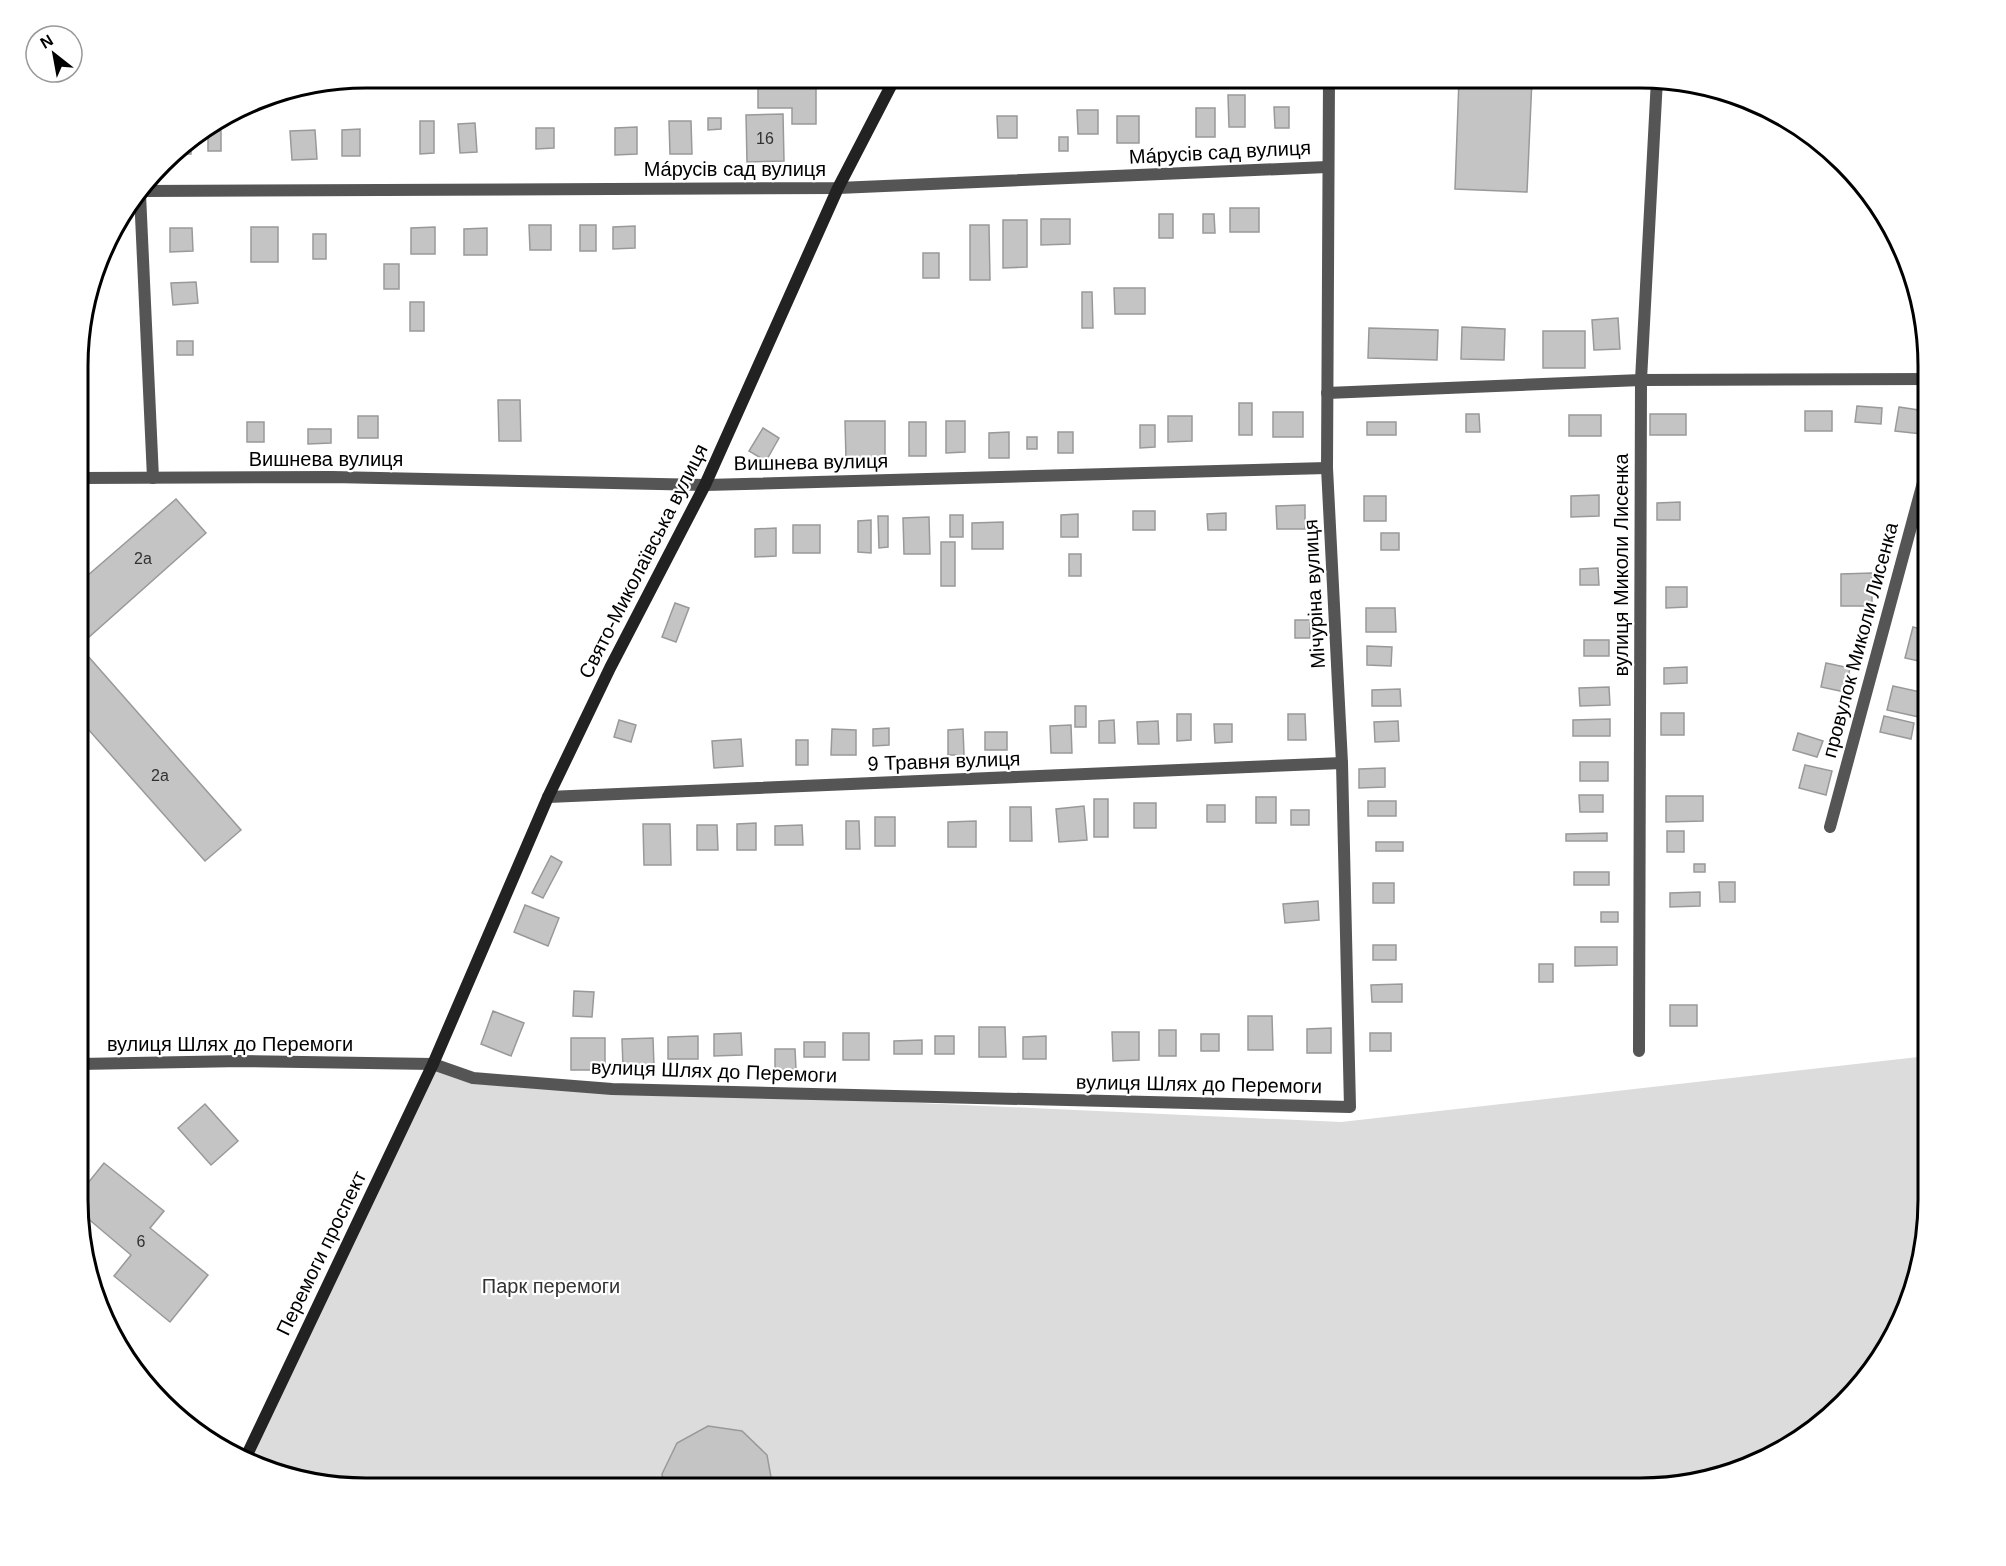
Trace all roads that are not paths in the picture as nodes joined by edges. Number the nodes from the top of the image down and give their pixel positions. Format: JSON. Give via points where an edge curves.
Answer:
{"nodes":[{"id":1,"x":890,"y":88,"type":"edge"},
{"id":2,"x":1329,"y":88,"type":"edge"},
{"id":3,"x":1656,"y":89,"type":"edge"},
{"id":4,"x":1328,"y":166,"type":"junction"},
{"id":5,"x":838,"y":188,"type":"junction"},
{"id":6,"x":152,"y":190,"type":"edge"},
{"id":7,"x":140,"y":205,"type":"edge"},
{"id":8,"x":1918,"y":379,"type":"edge"},
{"id":9,"x":1641,"y":380,"type":"junction"},
{"id":10,"x":1327,"y":393,"type":"junction"},
{"id":11,"x":1327,"y":468,"type":"junction"},
{"id":12,"x":88,"y":478,"type":"edge"},
{"id":13,"x":153,"y":478,"type":"junction"},
{"id":14,"x":705,"y":485,"type":"junction"},
{"id":15,"x":1918,"y":501,"type":"edge"},
{"id":16,"x":1342,"y":764,"type":"junction"},
{"id":17,"x":548,"y":797,"type":"junction"},
{"id":18,"x":1830,"y":827,"type":"dead end"},
{"id":19,"x":1639,"y":1051,"type":"dead end"},
{"id":20,"x":88,"y":1064,"type":"edge"},
{"id":21,"x":433,"y":1064,"type":"junction"},
{"id":22,"x":1350,"y":1107,"type":"joint"},
{"id":23,"x":248,"y":1451,"type":"edge"}],
"edges":[{"from":1,"to":5,"type":"street","name":"Свято-Миколаївська вулиця"},
{"from":2,"to":4,"type":"street","name":"Мічуріна вулиця"},
{"from":3,"to":9,"type":"street","name":"вулиця Миколи Лисенка"},
{"from":4,"to":5,"type":"street","name":"Мáрусів сад вулиця"},
{"from":4,"to":10,"type":"street","name":"Мічуріна вулиця"},
{"from":5,"to":6,"type":"street","name":"Мáрусів сад вулиця"},
{"from":5,"to":14,"type":"street","name":"Свято-Миколаївська вулиця"},
{"from":7,"to":13,"type":"street"},
{"from":8,"to":9,"type":"street"},
{"from":9,"to":10,"type":"street"},
{"from":9,"to":19,"type":"street","name":"вулиця Миколи Лисенка"},
{"from":10,"to":11,"type":"street","name":"Мічуріна вулиця"},
{"from":11,"to":14,"type":"street","name":"Вишнева вулиця"},
{"from":11,"to":16,"type":"street","name":"Мічуріна вулиця"},
{"from":12,"to":13,"type":"street","name":"Вишнева вулиця"},
{"from":13,"to":14,"type":"street","name":"Вишнева вулиця","via":[[332,477]]},
{"from":14,"to":17,"type":"street","name":"Свято-Миколаївська вулиця"},
{"from":15,"to":18,"type":"street","name":"провулок Миколи Лисенка"},
{"from":16,"to":17,"type":"street","name":"9 Травня вулиця"},
{"from":16,"to":22,"type":"street","name":"Мічуріна вулиця"},
{"from":17,"to":21,"type":"street","name":"Свято-Миколаївська вулиця"},
{"from":20,"to":21,"type":"street","name":"вулиця Шлях до Перемоги"},
{"from":21,"to":22,"type":"street","name":"вулиця Шлях до Перемоги","via":[[473,1078],[612,1089]]},
{"from":21,"to":23,"type":"street","name":"Перемоги проспект"}]}
